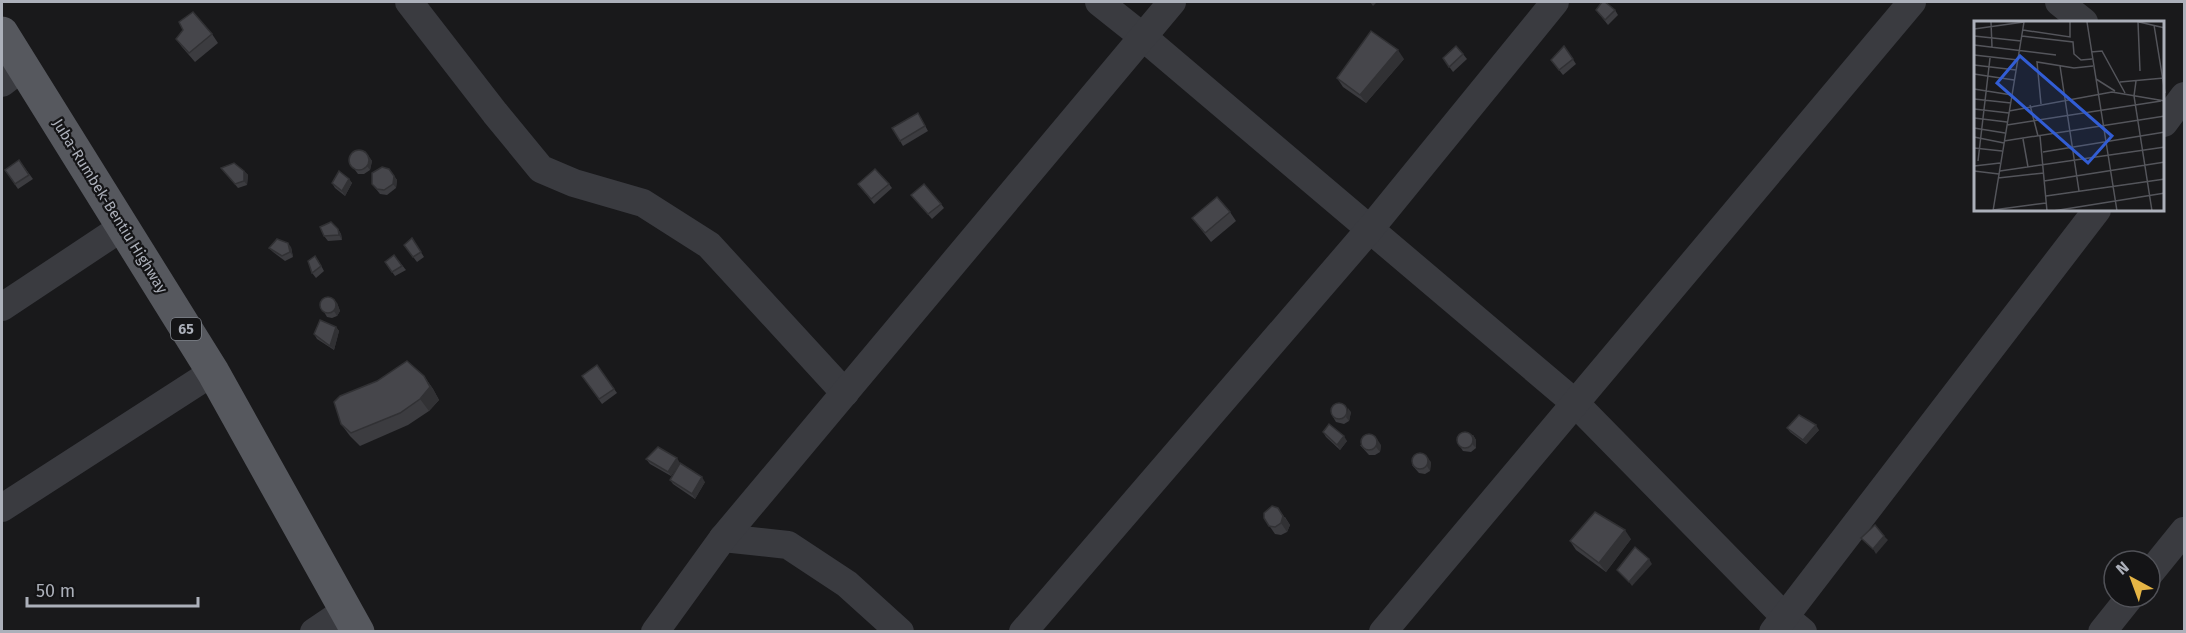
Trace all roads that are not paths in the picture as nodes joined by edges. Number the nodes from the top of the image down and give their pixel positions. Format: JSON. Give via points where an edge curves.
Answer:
{"nodes":[{"id":1,"x":409,"y":2,"type":"edge"},
{"id":2,"x":1099,"y":2,"type":"edge"},
{"id":3,"x":1172,"y":2,"type":"edge"},
{"id":4,"x":1556,"y":2,"type":"edge"},
{"id":5,"x":1912,"y":2,"type":"edge"},
{"id":6,"x":2059,"y":2,"type":"edge"},
{"id":7,"x":2083,"y":21,"type":"edge"},
{"id":8,"x":2,"y":33,"type":"edge"},
{"id":9,"x":1143,"y":37,"type":"junction"},
{"id":10,"x":13,"y":75,"type":"edge"},
{"id":11,"x":2096,"y":212,"type":"edge"},
{"id":12,"x":121,"y":228,"type":"junction"},
{"id":13,"x":1370,"y":229,"type":"junction"},
{"id":14,"x":2,"y":307,"type":"edge"},
{"id":15,"x":213,"y":372,"type":"junction"},
{"id":16,"x":844,"y":393,"type":"junction"},
{"id":17,"x":1575,"y":403,"type":"junction"},
{"id":18,"x":2,"y":508,"type":"edge"},
{"id":19,"x":2184,"y":531,"type":"edge"},
{"id":20,"x":723,"y":538,"type":"junction"},
{"id":21,"x":2162,"y":558,"type":"edge"},
{"id":22,"x":2120,"y":609,"type":"edge"},
{"id":23,"x":351,"y":621,"type":"edge"},
{"id":24,"x":1787,"y":627,"type":"edge"},
{"id":25,"x":314,"y":632,"type":"edge"},
{"id":26,"x":655,"y":632,"type":"edge"},
{"id":27,"x":900,"y":632,"type":"edge"},
{"id":28,"x":1023,"y":632,"type":"edge"},
{"id":29,"x":1383,"y":632,"type":"edge"},
{"id":30,"x":2102,"y":632,"type":"edge"}],
"edges":[{"from":1,"to":16,"type":"street","via":[[541,169],[643,203],[709,245]]},
{"from":2,"to":9,"type":"street"},
{"from":3,"to":9,"type":"street"},
{"from":4,"to":13,"type":"street"},
{"from":5,"to":17,"type":"street"},
{"from":6,"to":7,"type":"street"},
{"from":8,"to":10,"type":"main road","name":"Juba-Rumbek-Bentiu Highway","number":"65"},
{"from":9,"to":13,"type":"street"},
{"from":9,"to":16,"type":"street"},
{"from":10,"to":12,"type":"main road","name":"Juba-Rumbek-Bentiu Highway","number":"65"},
{"from":11,"to":24,"type":"street"},
{"from":12,"to":14,"type":"street"},
{"from":12,"to":15,"type":"main road","name":"Juba-Rumbek-Bentiu Highway","number":"65"},
{"from":13,"to":17,"type":"street"},
{"from":13,"to":28,"type":"street"},
{"from":15,"to":18,"type":"street"},
{"from":15,"to":23,"type":"main road","name":"Juba-Rumbek-Bentiu Highway","number":"65"},
{"from":16,"to":20,"type":"street"},
{"from":17,"to":24,"type":"street"},
{"from":17,"to":29,"type":"street"},
{"from":19,"to":21,"type":"street"},
{"from":20,"to":26,"type":"street"},
{"from":20,"to":27,"type":"street","via":[[788,545],[847,584]]},
{"from":22,"to":30,"type":"street"},
{"from":23,"to":25,"type":"street"}]}
